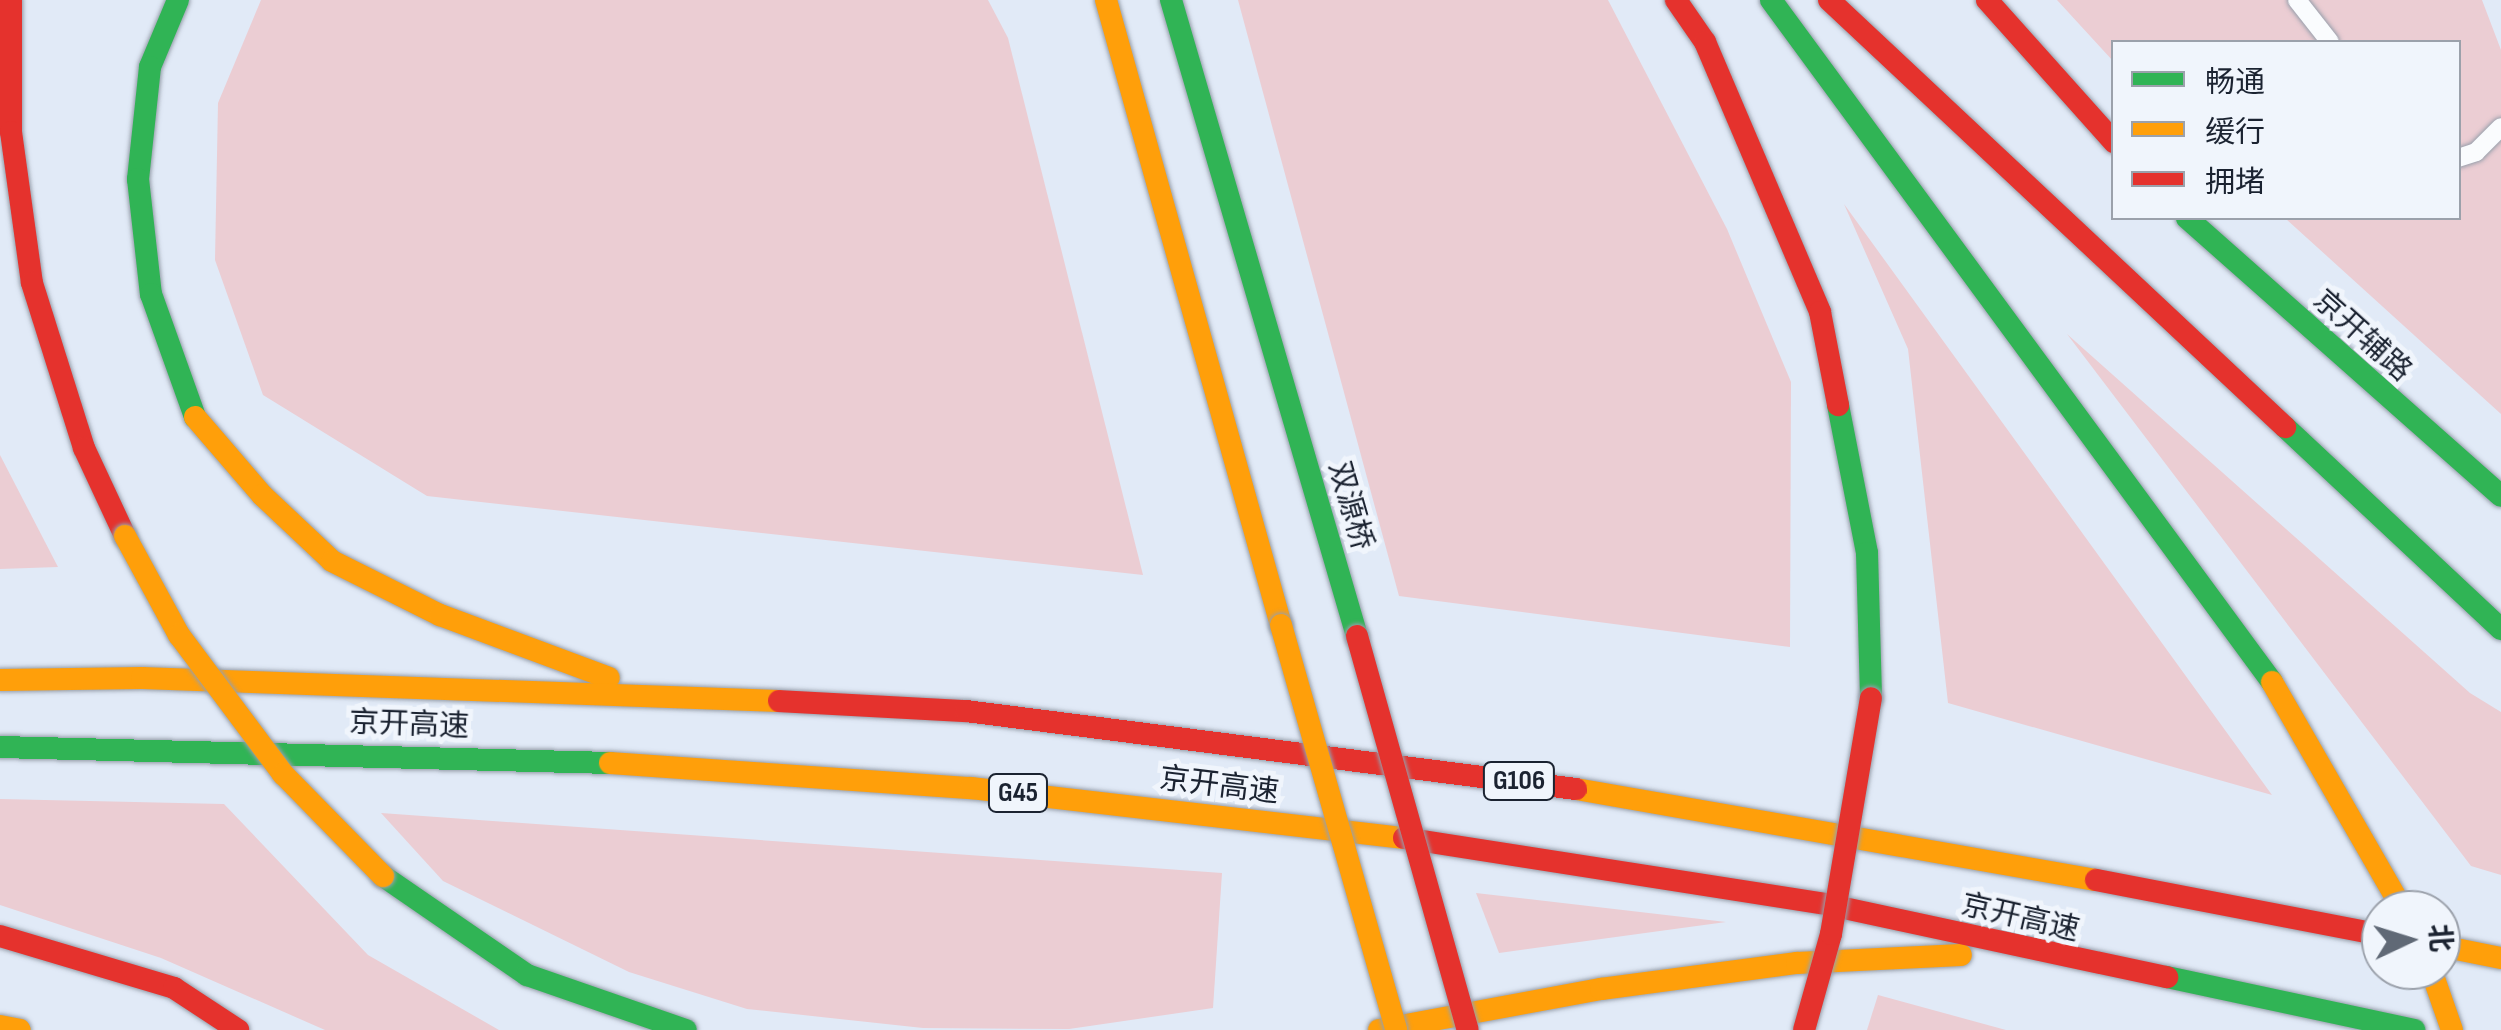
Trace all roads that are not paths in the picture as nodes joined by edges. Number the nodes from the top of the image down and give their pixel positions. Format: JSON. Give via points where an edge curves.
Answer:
{"nodes":[{"id":1,"x":178,"y":0,"type":"edge"},
{"id":2,"x":1078,"y":0,"type":"edge"},
{"id":3,"x":1106,"y":0,"type":"edge"},
{"id":4,"x":1171,"y":0,"type":"edge"},
{"id":5,"x":1676,"y":0,"type":"edge"},
{"id":6,"x":1771,"y":0,"type":"edge"},
{"id":7,"x":1829,"y":0,"type":"edge"},
{"id":8,"x":1988,"y":0,"type":"edge"},
{"id":9,"x":2298,"y":0,"type":"edge"},
{"id":10,"x":11,"y":4,"type":"edge"},
{"id":11,"x":2328,"y":40,"type":"edge"},
{"id":12,"x":1130,"y":78,"type":"junction"},
{"id":13,"x":2501,"y":127,"type":"edge"},
{"id":14,"x":2111,"y":139,"type":"edge"},
{"id":15,"x":2461,"y":157,"type":"edge"},
{"id":16,"x":2189,"y":220,"type":"edge"},
{"id":17,"x":2501,"y":496,"type":"edge"},
{"id":18,"x":2501,"y":628,"type":"edge"},
{"id":19,"x":0,"y":680,"type":"edge"},
{"id":20,"x":649,"y":694,"type":"junction"},
{"id":21,"x":0,"y":748,"type":"edge"},
{"id":22,"x":2393,"y":890,"type":"edge"},
{"id":23,"x":2361,"y":931,"type":"edge"},
{"id":24,"x":0,"y":936,"type":"edge"},
{"id":25,"x":2461,"y":950,"type":"edge"},
{"id":26,"x":2024,"y":951,"type":"junction"},
{"id":27,"x":2501,"y":958,"type":"edge"},
{"id":28,"x":2438,"y":990,"type":"edge"},
{"id":29,"x":0,"y":1026,"type":"edge"},
{"id":30,"x":20,"y":1030,"type":"edge"},
{"id":31,"x":238,"y":1030,"type":"edge"},
{"id":32,"x":686,"y":1030,"type":"edge"},
{"id":33,"x":1379,"y":1030,"type":"edge"},
{"id":34,"x":1396,"y":1030,"type":"edge"},
{"id":35,"x":1468,"y":1030,"type":"edge"},
{"id":36,"x":1804,"y":1030,"type":"edge"},
{"id":37,"x":2414,"y":1030,"type":"edge"},
{"id":38,"x":2452,"y":1030,"type":"edge"}],
"edges":[{"from":1,"to":20,"type":"main road","via":[[150,66],[138,180],[150,294],[190,409],[262,495],[332,561],[440,614]]},
{"from":2,"to":12,"type":"main road"},
{"from":3,"to":12,"type":"main road"},
{"from":4,"to":35,"type":"main road","name":"双源桥","bridge":true},
{"from":5,"to":36,"type":"main road","bridge":true,"via":[[1705,42],[1820,312],[1866,553],[1871,698],[1852,830]]},
{"from":6,"to":22,"type":"main road","via":[[2261,664]]},
{"from":7,"to":18,"type":"main road"},
{"from":8,"to":14,"type":"main road"},
{"from":9,"to":11,"type":"lane"},
{"from":10,"to":32,"type":"main road","bridge":true,"via":[[11,132],[32,283],[84,448],[179,636],[284,774],[384,876],[527,975]]},
{"from":12,"to":34,"type":"main road","bridge":true},
{"from":13,"to":15,"type":"lane"},
{"from":16,"to":17,"type":"main road","name":"京开辅路"},
{"from":19,"to":20,"type":"main road","name":"京开高速"},
{"from":20,"to":23,"type":"main road","name":"京开高速","number":"G106","via":[[966,711],[1301,749],[1964,854]]},
{"from":21,"to":26,"type":"main road","name":"京开高速","number":"G45","via":[[600,762],[971,788],[1425,840],[1830,905]]},
{"from":24,"to":31,"type":"main road","via":[[174,988]]},
{"from":25,"to":27,"type":"main road"},
{"from":26,"to":33,"type":"main road","via":[[1797,964],[1602,989]]},
{"from":26,"to":37,"type":"main road","name":"京开高速"},
{"from":28,"to":38,"type":"main road"},
{"from":29,"to":30,"type":"main road"}]}
